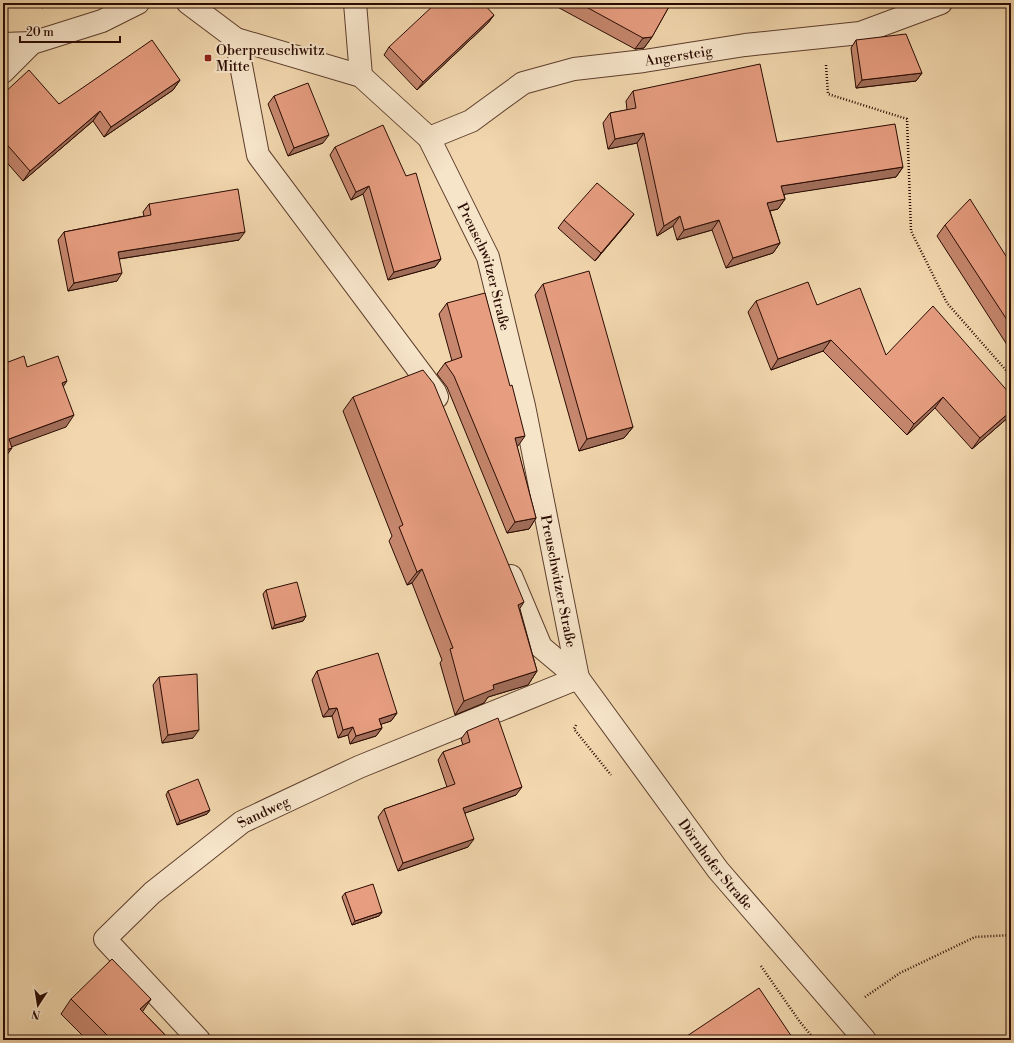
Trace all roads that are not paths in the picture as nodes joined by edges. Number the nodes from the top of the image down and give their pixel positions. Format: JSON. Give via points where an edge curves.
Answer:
{"nodes":[{"id":1,"x":138,"y":3,"type":"edge"},
{"id":2,"x":188,"y":3,"type":"edge"},
{"id":3,"x":356,"y":3,"type":"edge"},
{"id":4,"x":941,"y":3,"type":"edge"},
{"id":5,"x":236,"y":39,"type":"junction"},
{"id":6,"x":32,"y":43,"type":"junction"},
{"id":7,"x":3,"y":44,"type":"edge"},
{"id":8,"x":3,"y":72,"type":"edge"},
{"id":9,"x":361,"y":76,"type":"junction"},
{"id":10,"x":429,"y":138,"type":"junction"},
{"id":11,"x":444,"y":413,"type":"edge"},
{"id":12,"x":503,"y":556,"type":"edge"},
{"id":13,"x":578,"y":678,"type":"junction"},
{"id":14,"x":199,"y":1040,"type":"edge"},
{"id":15,"x":866,"y":1040,"type":"edge"}],
"edges":[{"from":1,"to":6,"type":"street","via":[[102,21]]},
{"from":2,"to":5,"type":"street","name":"Preuschwitzer Straße"},
{"from":3,"to":9,"type":"street"},
{"from":4,"to":10,"type":"street","name":"Angersteig","via":[[860,33],[745,45],[644,62],[574,69],[523,83],[471,121]]},
{"from":5,"to":9,"type":"street","name":"Preuschwitzer Straße"},
{"from":5,"to":11,"type":"street","via":[[258,155],[435,392]]},
{"from":6,"to":7,"type":"street"},
{"from":6,"to":8,"type":"street"},
{"from":9,"to":10,"type":"street","name":"Preuschwitzer Straße"},
{"from":10,"to":13,"type":"street","name":"Preuschwitzer Straße","via":[[488,257],[524,406]]},
{"from":12,"to":13,"type":"street","via":[[541,647]]},
{"from":13,"to":14,"type":"street","name":"Sandweg","via":[[359,767],[242,822],[152,892],[105,939]]},
{"from":13,"to":15,"type":"street","name":"Dörnhofer Straße","via":[[718,870]]}]}
